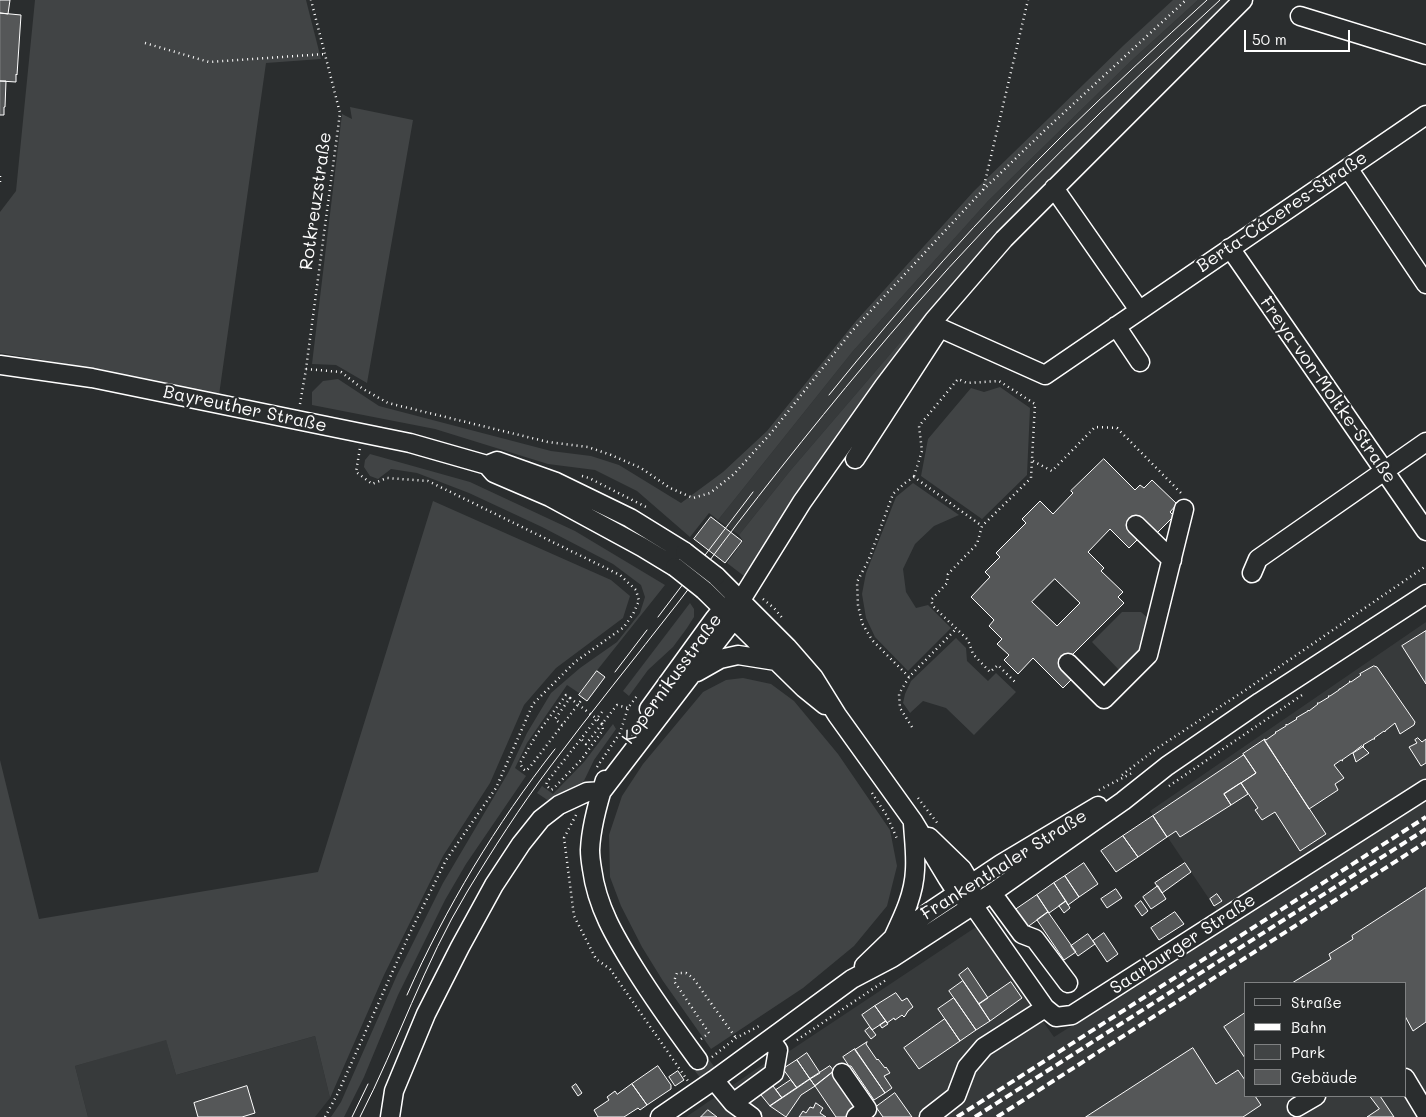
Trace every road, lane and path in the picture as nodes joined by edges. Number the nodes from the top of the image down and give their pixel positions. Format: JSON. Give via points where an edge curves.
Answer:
{"nodes":[{"id":1,"x":311,"y":0,"type":"edge"},
{"id":2,"x":1028,"y":0,"type":"edge"},
{"id":3,"x":1186,"y":0,"type":"edge"},
{"id":4,"x":1243,"y":0,"type":"edge"},
{"id":5,"x":1300,"y":16,"type":"dead end"},
{"id":6,"x":145,"y":43,"type":"dead end"},
{"id":7,"x":325,"y":54,"type":"junction"},
{"id":8,"x":1426,"y":56,"type":"edge"},
{"id":9,"x":1426,"y":115,"type":"edge"},
{"id":10,"x":1348,"y":168,"type":"junction"},
{"id":11,"x":0,"y":176,"type":"edge"},
{"id":12,"x":0,"y":183,"type":"edge"},
{"id":13,"x":1054,"y":188,"type":"junction"},
{"id":14,"x":982,"y":192,"type":"junction"},
{"id":15,"x":1230,"y":248,"type":"junction"},
{"id":16,"x":1426,"y":284,"type":"edge"},
{"id":17,"x":1139,"y":310,"type":"junction"},
{"id":18,"x":1116,"y":326,"type":"junction"},
{"id":19,"x":1140,"y":362,"type":"dead end"},
{"id":20,"x":0,"y":365,"type":"edge"},
{"id":21,"x":306,"y":369,"type":"junction"},
{"id":22,"x":299,"y":408,"type":"dead end"},
{"id":23,"x":362,"y":440,"type":"junction"},
{"id":24,"x":1426,"y":442,"type":"edge"},
{"id":25,"x":855,"y":459,"type":"dead end"},
{"id":26,"x":1033,"y":461,"type":"junction"},
{"id":27,"x":487,"y":464,"type":"junction"},
{"id":28,"x":1385,"y":471,"type":"junction"},
{"id":29,"x":914,"y":477,"type":"junction"},
{"id":30,"x":1184,"y":509,"type":"joint"},
{"id":31,"x":1136,"y":525,"type":"dead end"},
{"id":32,"x":982,"y":526,"type":"junction"},
{"id":33,"x":1426,"y":531,"type":"edge"},
{"id":34,"x":1172,"y":560,"type":"junction"},
{"id":35,"x":1426,"y":566,"type":"edge"},
{"id":36,"x":1252,"y":573,"type":"dead end"},
{"id":37,"x":1426,"y":594,"type":"edge"},
{"id":38,"x":741,"y":600,"type":"junction"},
{"id":39,"x":729,"y":614,"type":"junction"},
{"id":40,"x":956,"y":629,"type":"junction"},
{"id":41,"x":776,"y":661,"type":"junction"},
{"id":42,"x":1068,"y":663,"type":"dead end"},
{"id":43,"x":690,"y":676,"type":"junction"},
{"id":44,"x":909,"y":677,"type":"junction"},
{"id":45,"x":1015,"y":682,"type":"dead end"},
{"id":46,"x":1311,"y":689,"type":"dead end"},
{"id":47,"x":570,"y":698,"type":"junction"},
{"id":48,"x":583,"y":698,"type":"dead end"},
{"id":49,"x":628,"y":708,"type":"dead end"},
{"id":50,"x":602,"y":712,"type":"dead end"},
{"id":51,"x":837,"y":715,"type":"junction"},
{"id":52,"x":602,"y":723,"type":"junction"},
{"id":53,"x":562,"y":725,"type":"junction"},
{"id":54,"x":912,"y":727,"type":"dead end"},
{"id":55,"x":582,"y":740,"type":"junction"},
{"id":56,"x":1167,"y":766,"type":"junction"},
{"id":57,"x":1117,"y":780,"type":"dead end"},
{"id":58,"x":1163,"y":790,"type":"dead end"},
{"id":59,"x":1426,"y":790,"type":"edge"},
{"id":60,"x":602,"y":791,"type":"junction"},
{"id":61,"x":872,"y":793,"type":"dead end"},
{"id":62,"x":913,"y":821,"type":"junction"},
{"id":63,"x":898,"y":842,"type":"dead end"},
{"id":64,"x":964,"y":888,"type":"junction"},
{"id":65,"x":992,"y":893,"type":"junction"},
{"id":66,"x":973,"y":905,"type":"junction"},
{"id":67,"x":894,"y":937,"type":"junction"},
{"id":68,"x":893,"y":976,"type":"dead end"},
{"id":69,"x":852,"y":979,"type":"junction"},
{"id":70,"x":1068,"y":983,"type":"dead end"},
{"id":71,"x":1045,"y":1008,"type":"junction"},
{"id":72,"x":736,"y":1038,"type":"junction"},
{"id":73,"x":770,"y":1038,"type":"junction"},
{"id":74,"x":704,"y":1055,"type":"junction"},
{"id":75,"x":842,"y":1073,"type":"dead end"},
{"id":76,"x":714,"y":1080,"type":"junction"},
{"id":77,"x":1406,"y":1080,"type":"edge"},
{"id":78,"x":1314,"y":1097,"type":"edge"},
{"id":79,"x":733,"y":1103,"type":"junction"},
{"id":80,"x":1297,"y":1107,"type":"dead end"},
{"id":81,"x":1426,"y":1113,"type":"edge"},
{"id":82,"x":325,"y":1117,"type":"edge"},
{"id":83,"x":390,"y":1117,"type":"edge"},
{"id":84,"x":660,"y":1117,"type":"edge"},
{"id":85,"x":752,"y":1117,"type":"edge"},
{"id":86,"x":856,"y":1117,"type":"edge"},
{"id":87,"x":929,"y":1117,"type":"edge"}],
"edges":[{"from":1,"to":7,"type":"path","name":"Rotkreuzstraße"},
{"from":2,"to":14,"type":"path"},
{"from":3,"to":14,"type":"path","via":[[1044,130]]},
{"from":4,"to":13,"type":"street"},
{"from":5,"to":8,"type":"street"},
{"from":6,"to":7,"type":"path","via":[[208,62]]},
{"from":7,"to":21,"type":"path","name":"Rotkreuzstraße","via":[[340,113]]},
{"from":9,"to":10,"type":"street","name":"Berta-Cáceres-Straße"},
{"from":10,"to":15,"type":"street","name":"Berta-Cáceres-Straße"},
{"from":10,"to":16,"type":"street"},
{"from":11,"to":12,"type":"path"},
{"from":13,"to":17,"type":"street"},
{"from":13,"to":38,"type":"street","via":[[1004,239],[934,320],[802,502]]},
{"from":14,"to":21,"type":"path","via":[[852,331],[734,474],[710,493],[693,498],[611,455],[388,403],[341,372]]},
{"from":15,"to":17,"type":"street","name":"Berta-Cáceres-Straße"},
{"from":15,"to":28,"type":"street","name":"Freya-von-Moltke-Straße"},
{"from":17,"to":18,"type":"street","name":"Berta-Cáceres-Straße"},
{"from":18,"to":19,"type":"street"},
{"from":18,"to":25,"type":"street","name":"Berta-Cáceres-Straße","via":[[1046,375],[940,328]]},
{"from":20,"to":23,"type":"street","name":"Bayreuther Straße","via":[[92,378]]},
{"from":21,"to":22,"type":"path","name":"Rotkreuzstraße"},
{"from":23,"to":27,"type":"street","name":"Bayreuther Straße","via":[[410,443]]},
{"from":23,"to":82,"type":"path","via":[[356,472],[372,484],[387,478],[428,481],[620,575],[636,590],[639,601],[624,627],[575,662],[533,704],[496,788],[446,860],[408,935]]},
{"from":24,"to":28,"type":"street"},
{"from":26,"to":29,"type":"path","via":[[1035,404],[999,381],[967,383],[958,378],[919,426],[922,451]]},
{"from":26,"to":30,"type":"path","via":[[1052,471],[1095,427],[1117,428],[1185,497]]},
{"from":26,"to":32,"type":"path","via":[[1032,478]]},
{"from":27,"to":38,"type":"street","name":"Bayreuther Straße","bridge":true,"via":[[497,461],[556,482],[630,518],[685,552]]},
{"from":27,"to":39,"type":"street","name":"Bayreuther Straße","bridge":true,"via":[[494,473],[559,501],[675,567]]},
{"from":28,"to":33,"type":"street","name":"Freya-von-Moltke-Straße"},
{"from":28,"to":36,"type":"street","via":[[1258,559]]},
{"from":29,"to":32,"type":"path"},
{"from":29,"to":44,"type":"path","via":[[893,494],[857,582],[862,623],[872,640]]},
{"from":30,"to":34,"type":"street"},
{"from":31,"to":34,"type":"street"},
{"from":32,"to":40,"type":"path","via":[[977,544],[948,574],[947,583],[931,600]]},
{"from":34,"to":42,"type":"street","via":[[1148,655],[1104,699]]},
{"from":35,"to":57,"type":"path","via":[[1156,749]]},
{"from":37,"to":56,"type":"street","name":"Frankenthaler Straße"},
{"from":38,"to":39,"type":"street","name":"Kopernikusstraße"},
{"from":38,"to":51,"type":"street","name":"Bayreuther Straße","via":[[814,678]]},
{"from":39,"to":41,"type":"street","name":"Bayreuther Straße"},
{"from":39,"to":43,"type":"street","name":"Kopernikusstraße"},
{"from":39,"to":60,"type":"street","name":"Kopernikusstraße","via":[[715,618],[623,746],[608,770]]},
{"from":40,"to":44,"type":"path"},
{"from":40,"to":45,"type":"path","via":[[968,640],[973,654],[990,672],[998,666]]},
{"from":41,"to":43,"type":"street","via":[[738,656],[720,659]]},
{"from":41,"to":51,"type":"street","name":"Bayreuther Straße"},
{"from":43,"to":60,"type":"street","name":"Kopernikusstraße"},
{"from":44,"to":54,"type":"path","via":[[899,694],[900,708]]},
{"from":46,"to":58,"type":"path"},
{"from":47,"to":52,"type":"path","bridge":true},
{"from":47,"to":53,"type":"path","via":[[554,719]]},
{"from":47,"to":53,"type":"path","via":[[566,695],[538,734],[520,763],[522,769],[530,768]]},
{"from":48,"to":53,"type":"path"},
{"from":49,"to":52,"type":"path","via":[[617,705]]},
{"from":50,"to":55,"type":"path"},
{"from":51,"to":62,"type":"street","name":"Bayreuther Straße"},
{"from":52,"to":55,"type":"path","via":[[586,744]]},
{"from":52,"to":55,"type":"path","via":[[603,730],[581,760],[551,790],[547,782]]},
{"from":56,"to":64,"type":"street","name":"Frankenthaler Straße"},
{"from":56,"to":65,"type":"street","name":"Frankenthaler Straße","via":[[1124,801]]},
{"from":59,"to":71,"type":"street","name":"Saarburger Straße","via":[[1072,1016],[1056,1017]]},
{"from":60,"to":74,"type":"street","name":"Kopernikusstraße","via":[[594,815],[590,851],[601,908],[621,947],[670,1022]]},
{"from":60,"to":83,"type":"street","via":[[587,792],[559,805],[541,819],[494,885],[426,1014],[394,1090]]},
{"from":61,"to":63,"type":"path"},
{"from":62,"to":64,"type":"street","name":"Bayreuther Straße","via":[[941,868]]},
{"from":62,"to":67,"type":"street","via":[[915,871],[912,892]]},
{"from":64,"to":66,"type":"street","name":"Bayreuther Straße"},
{"from":64,"to":67,"type":"street","name":"Frankenthaler Straße"},
{"from":65,"to":66,"type":"street","name":"Frankenthaler Straße"},
{"from":65,"to":70,"type":"street","via":[[1022,934],[1035,939]]},
{"from":66,"to":69,"type":"street","name":"Frankenthaler Straße","via":[[892,958]]},
{"from":66,"to":71,"type":"street"},
{"from":67,"to":69,"type":"street","name":"Frankenthaler Straße"},
{"from":68,"to":73,"type":"path","via":[[803,1037]]},
{"from":69,"to":73,"type":"street","name":"Frankenthaler Straße"},
{"from":71,"to":87,"type":"street","via":[[984,1046],[967,1067],[956,1096]]},
{"from":72,"to":73,"type":"path"},
{"from":72,"to":74,"type":"path"},
{"from":72,"to":74,"type":"path","via":[[693,978],[686,973],[677,974],[674,981],[709,1033],[700,1040]]},
{"from":73,"to":76,"type":"street","name":"Frankenthaler Straße"},
{"from":73,"to":79,"type":"street","via":[[774,1073]]},
{"from":75,"to":86,"type":"street","via":[[867,1109]]},
{"from":76,"to":79,"type":"street"},
{"from":76,"to":84,"type":"street","name":"Frankenthaler Straße"},
{"from":77,"to":81,"type":"street"},
{"from":78,"to":80,"type":"street"},
{"from":79,"to":85,"type":"street"}]}
